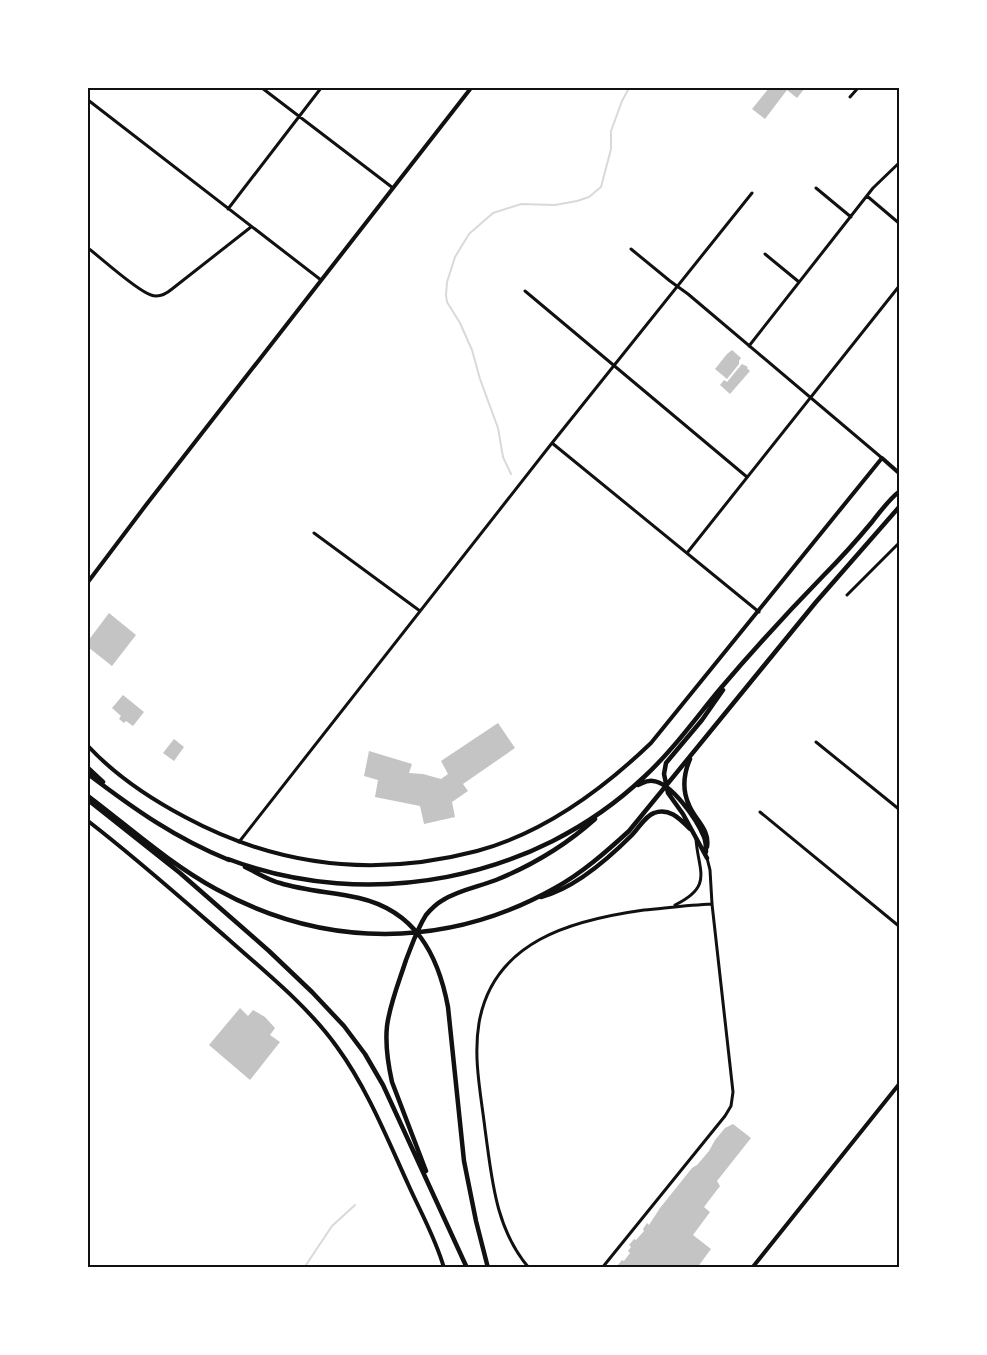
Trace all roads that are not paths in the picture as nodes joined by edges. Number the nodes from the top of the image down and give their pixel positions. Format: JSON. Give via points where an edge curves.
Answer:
{"nodes":[{"id":1,"x":262,"y":88,"type":"edge"},
{"id":2,"x":322,"y":88,"type":"edge"},
{"id":3,"x":471,"y":88,"type":"edge"},
{"id":4,"x":858,"y":88,"type":"edge"},
{"id":5,"x":850,"y":97,"type":"dead end"},
{"id":6,"x":88,"y":100,"type":"edge"},
{"id":7,"x":299,"y":116,"type":"junction"},
{"id":8,"x":900,"y":162,"type":"edge"},
{"id":9,"x":392,"y":188,"type":"junction"},
{"id":10,"x":816,"y":188,"type":"dead end"},
{"id":11,"x":752,"y":194,"type":"dead end"},
{"id":12,"x":867,"y":196,"type":"junction"},
{"id":13,"x":228,"y":209,"type":"junction"},
{"id":14,"x":851,"y":217,"type":"junction"},
{"id":15,"x":900,"y":224,"type":"edge"},
{"id":16,"x":251,"y":227,"type":"junction"},
{"id":17,"x":88,"y":248,"type":"edge"},
{"id":18,"x":631,"y":249,"type":"dead end"},
{"id":19,"x":765,"y":254,"type":"dead end"},
{"id":20,"x":322,"y":280,"type":"junction"},
{"id":21,"x":799,"y":282,"type":"junction"},
{"id":22,"x":900,"y":285,"type":"edge"},
{"id":23,"x":678,"y":286,"type":"junction"},
{"id":24,"x":525,"y":291,"type":"dead end"},
{"id":25,"x":749,"y":346,"type":"junction"},
{"id":26,"x":614,"y":365,"type":"junction"},
{"id":27,"x":810,"y":398,"type":"junction"},
{"id":28,"x":552,"y":443,"type":"junction"},
{"id":29,"x":882,"y":458,"type":"junction"},
{"id":30,"x":900,"y":474,"type":"edge"},
{"id":31,"x":748,"y":477,"type":"junction"},
{"id":32,"x":900,"y":491,"type":"edge"},
{"id":33,"x":900,"y":506,"type":"edge"},
{"id":34,"x":314,"y":532,"type":"dead end"},
{"id":35,"x":900,"y":542,"type":"edge"},
{"id":36,"x":687,"y":553,"type":"junction"},
{"id":37,"x":88,"y":582,"type":"edge"},
{"id":38,"x":847,"y":595,"type":"dead end"},
{"id":39,"x":420,"y":611,"type":"junction"},
{"id":40,"x":759,"y":612,"type":"junction"},
{"id":41,"x":736,"y":670,"type":"junction"},
{"id":42,"x":816,"y":742,"type":"dead end"},
{"id":43,"x":88,"y":746,"type":"edge"},
{"id":44,"x":692,"y":754,"type":"junction"},
{"id":45,"x":88,"y":768,"type":"edge"},
{"id":46,"x":88,"y":774,"type":"edge"},
{"id":47,"x":634,"y":786,"type":"junction"},
{"id":48,"x":666,"y":786,"type":"junction"},
{"id":49,"x":88,"y":796,"type":"edge"},
{"id":50,"x":88,"y":800,"type":"edge"},
{"id":51,"x":123,"y":800,"type":"junction"},
{"id":52,"x":615,"y":801,"type":"junction"},
{"id":53,"x":900,"y":810,"type":"edge"},
{"id":54,"x":760,"y":812,"type":"dead end"},
{"id":55,"x":88,"y":821,"type":"edge"},
{"id":56,"x":695,"y":834,"type":"junction"},
{"id":57,"x":239,"y":842,"type":"junction"},
{"id":58,"x":707,"y":855,"type":"junction"},
{"id":59,"x":228,"y":859,"type":"junction"},
{"id":60,"x":533,"y":900,"type":"junction"},
{"id":61,"x":712,"y":904,"type":"junction"},
{"id":62,"x":671,"y":907,"type":"junction"},
{"id":63,"x":900,"y":927,"type":"edge"},
{"id":64,"x":417,"y":932,"type":"junction"},
{"id":65,"x":900,"y":1084,"type":"edge"},
{"id":66,"x":434,"y":1195,"type":"junction"},
{"id":67,"x":444,"y":1268,"type":"edge"},
{"id":68,"x":467,"y":1268,"type":"edge"},
{"id":69,"x":488,"y":1268,"type":"edge"},
{"id":70,"x":529,"y":1268,"type":"edge"},
{"id":71,"x":602,"y":1268,"type":"edge"},
{"id":72,"x":752,"y":1268,"type":"edge"}],
"edges":[{"from":1,"to":7,"type":"street"},
{"from":2,"to":7,"type":"street"},
{"from":3,"to":9,"type":"street"},
{"from":4,"to":5,"type":"street"},
{"from":6,"to":13,"type":"street"},
{"from":7,"to":9,"type":"street"},
{"from":7,"to":13,"type":"street"},
{"from":8,"to":12,"type":"street"},
{"from":9,"to":20,"type":"street"},
{"from":10,"to":14,"type":"street"},
{"from":11,"to":23,"type":"street"},
{"from":12,"to":14,"type":"street"},
{"from":12,"to":15,"type":"street"},
{"from":13,"to":16,"type":"street"},
{"from":14,"to":21,"type":"street"},
{"from":16,"to":17,"type":"street","via":[[172,289],[157,296],[142,290]]},
{"from":16,"to":20,"type":"street"},
{"from":18,"to":23,"type":"street"},
{"from":19,"to":21,"type":"street"},
{"from":20,"to":37,"type":"street"},
{"from":21,"to":25,"type":"street"},
{"from":22,"to":27,"type":"street"},
{"from":23,"to":25,"type":"street"},
{"from":23,"to":26,"type":"street"},
{"from":24,"to":26,"type":"street"},
{"from":25,"to":27,"type":"street"},
{"from":26,"to":28,"type":"street"},
{"from":26,"to":31,"type":"street"},
{"from":27,"to":29,"type":"street"},
{"from":27,"to":31,"type":"street"},
{"from":28,"to":36,"type":"street"},
{"from":28,"to":39,"type":"street"},
{"from":29,"to":30,"type":"street"},
{"from":29,"to":40,"type":"street"},
{"from":31,"to":36,"type":"street"},
{"from":32,"to":41,"type":"main road"},
{"from":33,"to":44,"type":"main road","via":[[816,602]]},
{"from":34,"to":39,"type":"street"},
{"from":35,"to":38,"type":"street"},
{"from":36,"to":40,"type":"street"},
{"from":39,"to":57,"type":"street"},
{"from":40,"to":57,"type":"street","via":[[652,743],[621,772],[571,808],[518,836],[478,851],[427,862],[367,865],[309,861]]},
{"from":41,"to":47,"type":"main road","via":[[668,753]]},
{"from":41,"to":48,"type":"main road","via":[[702,720],[666,764]]},
{"from":42,"to":53,"type":"street"},
{"from":43,"to":57,"type":"street","via":[[115,772],[152,799]]},
{"from":44,"to":48,"type":"main road"},
{"from":44,"to":58,"type":"main road","via":[[686,773],[686,793],[688,804],[708,837]]},
{"from":45,"to":51,"type":"main road"},
{"from":46,"to":51,"type":"main road"},
{"from":47,"to":48,"type":"main road","via":[[651,781]]},
{"from":47,"to":52,"type":"main road"},
{"from":48,"to":56,"type":"main road"},
{"from":48,"to":58,"type":"main road","via":[[674,792],[700,830]]},
{"from":48,"to":60,"type":"main road","via":[[612,847],[571,878]]},
{"from":49,"to":64,"type":"main road","via":[[181,867],[250,906],[298,924],[336,931],[370,934]]},
{"from":50,"to":66,"type":"main road","via":[[180,873],[269,951],[344,1026],[383,1085]]},
{"from":51,"to":59,"type":"main road","via":[[162,828]]},
{"from":52,"to":59,"type":"main road","via":[[544,846],[463,874],[426,881],[367,885],[320,882],[273,873]]},
{"from":52,"to":64,"type":"main road","via":[[577,835],[540,860],[442,901],[430,910]]},
{"from":54,"to":63,"type":"street"},
{"from":55,"to":67,"type":"street","via":[[144,865],[253,961],[329,1036],[362,1086]]},
{"from":56,"to":58,"type":"main road"},
{"from":56,"to":60,"type":"main road","via":[[670,812],[655,812],[611,854],[584,874],[550,895]]},
{"from":56,"to":62,"type":"street","via":[[701,879],[691,894]]},
{"from":58,"to":61,"type":"street"},
{"from":59,"to":64,"type":"main road","via":[[279,883],[378,904],[394,912]]},
{"from":60,"to":64,"type":"main road","via":[[466,924]]},
{"from":61,"to":62,"type":"street"},
{"from":61,"to":71,"type":"street","via":[[733,1092],[731,1106]]},
{"from":62,"to":70,"type":"street","via":[[594,918],[538,939],[508,963],[485,1002],[477,1046],[492,1176],[505,1232]]},
{"from":64,"to":66,"type":"main road","via":[[392,999],[387,1054],[396,1094]]},
{"from":64,"to":69,"type":"main road","via":[[433,959],[445,994],[464,1161]]},
{"from":65,"to":72,"type":"street"},
{"from":66,"to":68,"type":"main road"}]}
